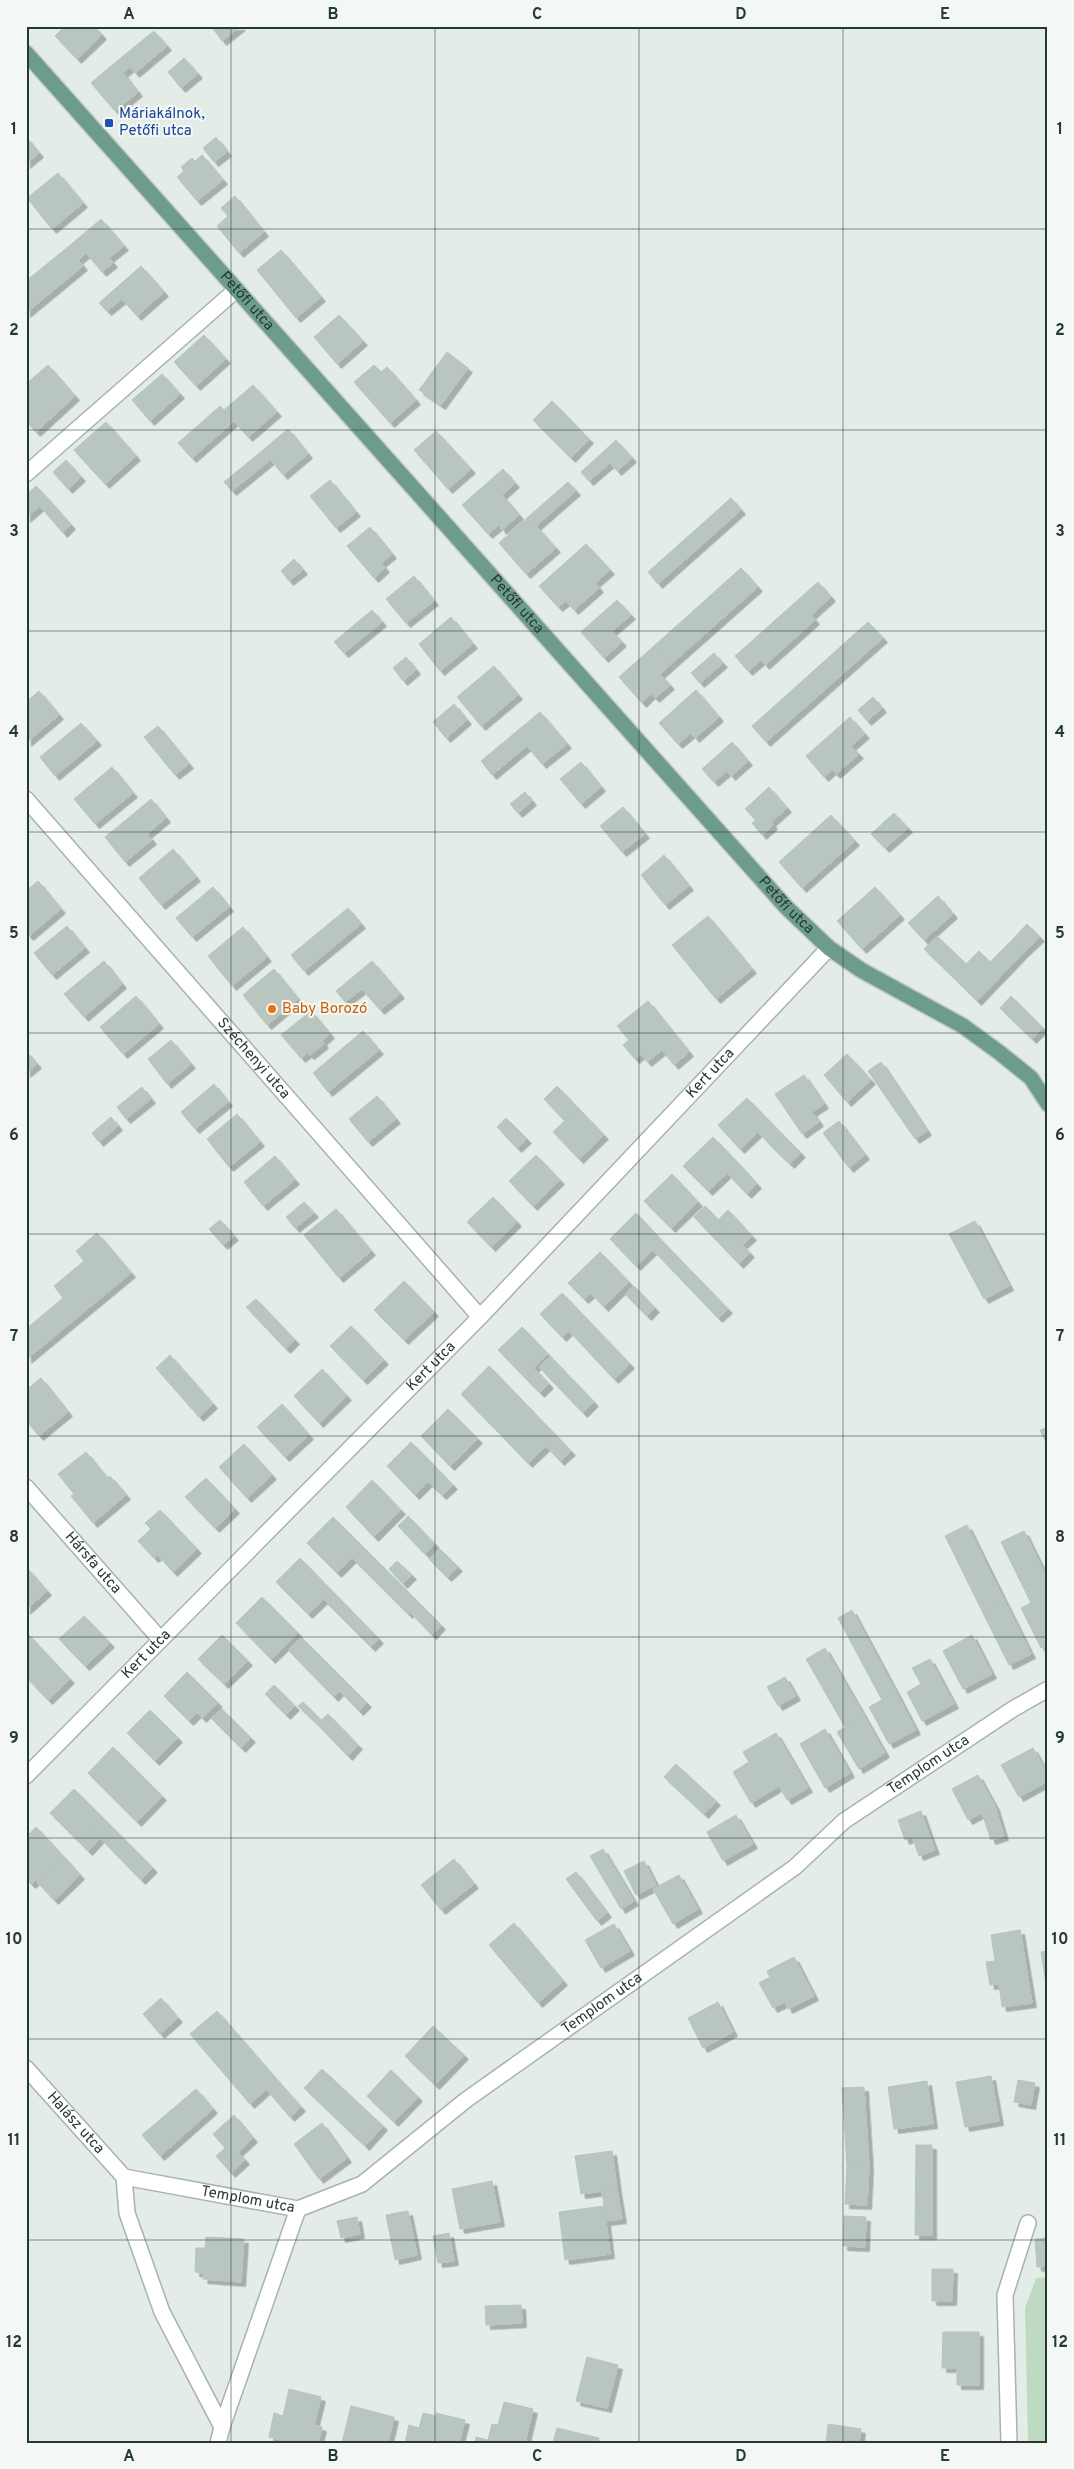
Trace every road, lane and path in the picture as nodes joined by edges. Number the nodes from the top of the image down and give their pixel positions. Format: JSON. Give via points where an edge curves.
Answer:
{"nodes":[{"id":1,"x":26,"y":53,"type":"edge"},
{"id":2,"x":236,"y":290,"type":"junction"},
{"id":3,"x":26,"y":474,"type":"edge"},
{"id":4,"x":26,"y":799,"type":"edge"},
{"id":5,"x":829,"y":948,"type":"junction"},
{"id":6,"x":1048,"y":1104,"type":"edge"},
{"id":7,"x":480,"y":1317,"type":"junction"},
{"id":8,"x":26,"y":1486,"type":"edge"},
{"id":9,"x":160,"y":1639,"type":"junction"},
{"id":10,"x":1048,"y":1689,"type":"edge"},
{"id":11,"x":26,"y":1776,"type":"edge"},
{"id":12,"x":26,"y":2068,"type":"edge"},
{"id":13,"x":124,"y":2177,"type":"junction"},
{"id":14,"x":298,"y":2209,"type":"junction"},
{"id":15,"x":1028,"y":2223,"type":"dead end"},
{"id":16,"x":222,"y":2427,"type":"junction"},
{"id":17,"x":218,"y":2443,"type":"edge"},
{"id":18,"x":1009,"y":2443,"type":"edge"}],
"edges":[{"from":1,"to":2,"type":"main road","name":"Petőfi utca"},
{"from":2,"to":3,"type":"street"},
{"from":2,"to":5,"type":"main road","name":"Petőfi utca","via":[[786,907]]},
{"from":4,"to":7,"type":"street","name":"Széchenyi utca"},
{"from":5,"to":6,"type":"main road","name":"Petőfi utca","via":[[861,970],[963,1026],[1032,1078]]},
{"from":5,"to":7,"type":"street","name":"Kert utca"},
{"from":7,"to":9,"type":"street","name":"Kert utca"},
{"from":8,"to":9,"type":"street","name":"Hársfa utca"},
{"from":9,"to":11,"type":"street","name":"Kert utca"},
{"from":10,"to":14,"type":"street","name":"Templom utca","via":[[844,1821],[795,1867],[466,2100],[362,2184]]},
{"from":12,"to":13,"type":"street","name":"Halász utca"},
{"from":13,"to":14,"type":"street","name":"Templom utca"},
{"from":13,"to":16,"type":"street","via":[[127,2213],[162,2312]]},
{"from":14,"to":16,"type":"street"},
{"from":15,"to":18,"type":"street","via":[[1005,2296]]},
{"from":16,"to":17,"type":"street"}]}
